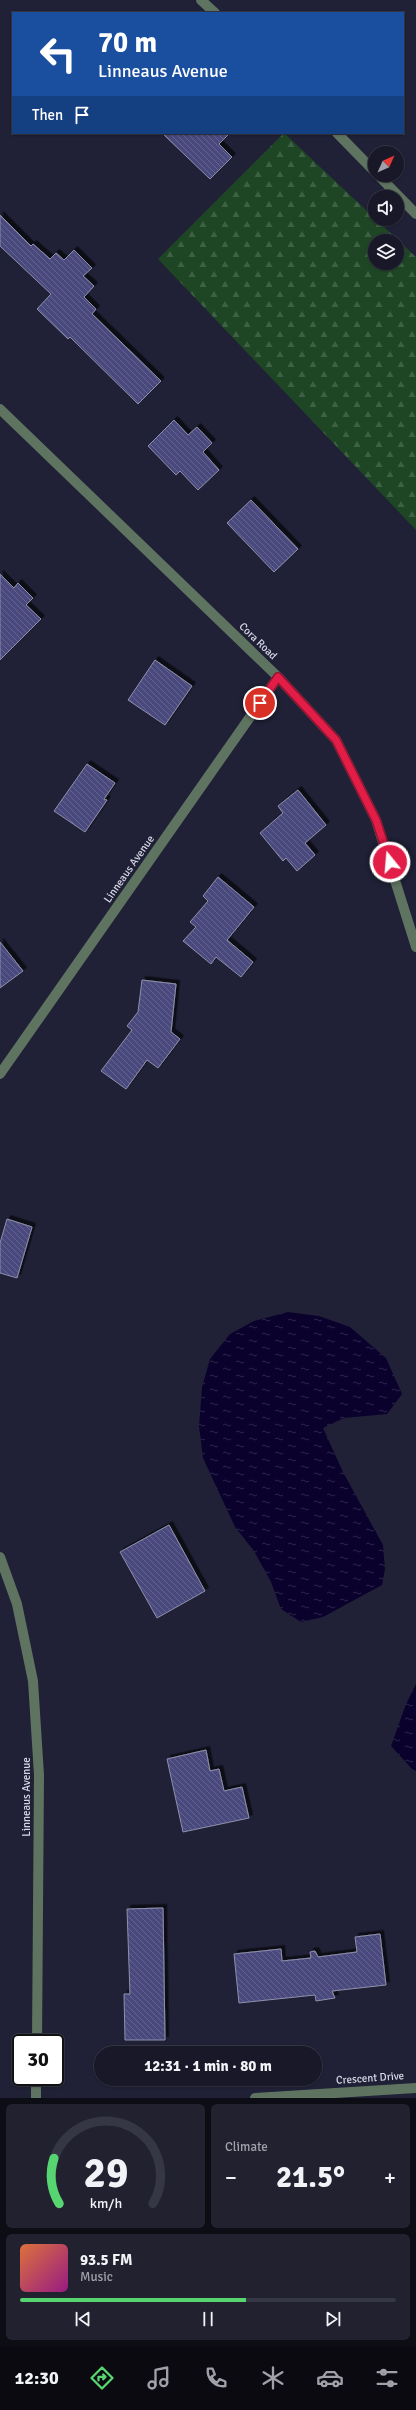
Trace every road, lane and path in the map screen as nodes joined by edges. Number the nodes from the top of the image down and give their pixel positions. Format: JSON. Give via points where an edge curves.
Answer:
{"nodes":[{"id":1,"x":201,"y":0,"type":"edge"},
{"id":2,"x":214,"y":12,"type":"edge"},
{"id":3,"x":338,"y":134,"type":"edge"},
{"id":4,"x":368,"y":165,"type":"edge"},
{"id":5,"x":385,"y":182,"type":"edge"},
{"id":6,"x":416,"y":214,"type":"edge"},
{"id":7,"x":0,"y":409,"type":"edge"},
{"id":8,"x":278,"y":677,"type":"junction"},
{"id":9,"x":416,"y":947,"type":"edge"},
{"id":10,"x":0,"y":1074,"type":"edge"},
{"id":11,"x":0,"y":1556,"type":"edge"},
{"id":12,"x":37,"y":2034,"type":"edge"},
{"id":13,"x":36,"y":2086,"type":"edge"},
{"id":14,"x":416,"y":2088,"type":"edge"},
{"id":15,"x":36,"y":2098,"type":"edge"},
{"id":16,"x":255,"y":2098,"type":"edge"}],
"edges":[{"from":1,"to":2,"type":"street"},
{"from":3,"to":4,"type":"street"},
{"from":5,"to":6,"type":"street"},
{"from":7,"to":8,"type":"street","name":"Cora Road"},
{"from":8,"to":9,"type":"street","name":"Cora Road","via":[[336,740],[376,820]]},
{"from":8,"to":10,"type":"street","name":"Linneaus Avenue"},
{"from":11,"to":12,"type":"street","name":"Linneaus Avenue","via":[[17,1604],[33,1681],[39,1775]]},
{"from":13,"to":15,"type":"street"},
{"from":14,"to":16,"type":"street","name":"Crescent Drive"}]}
